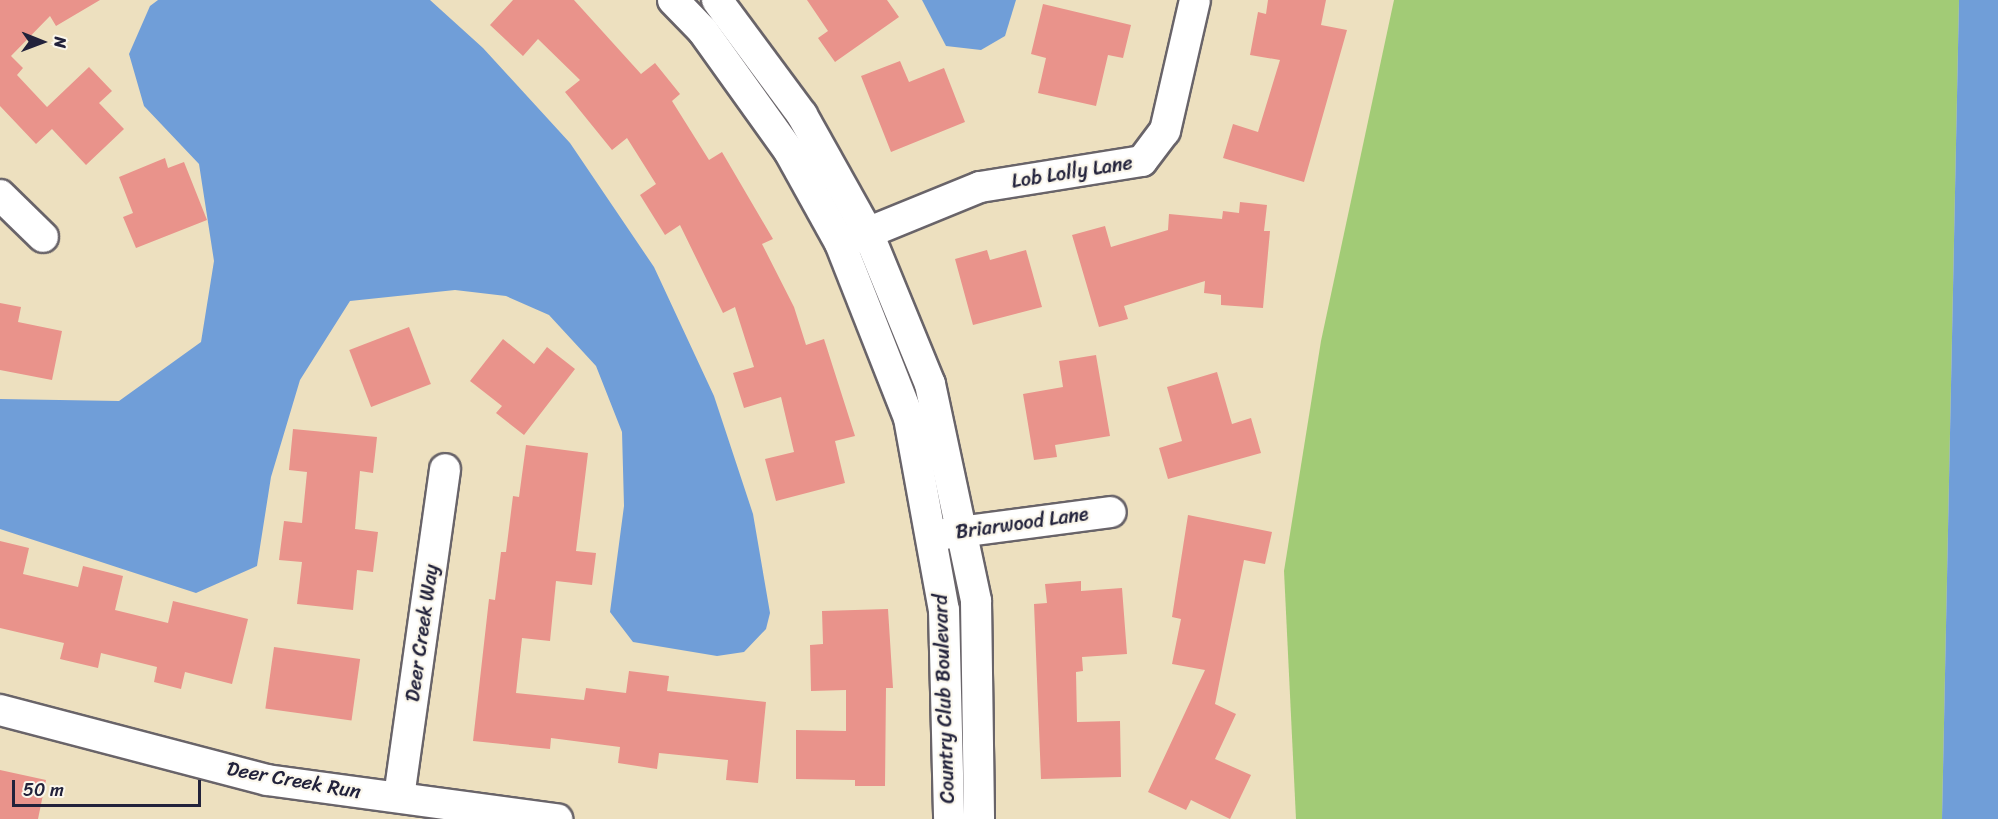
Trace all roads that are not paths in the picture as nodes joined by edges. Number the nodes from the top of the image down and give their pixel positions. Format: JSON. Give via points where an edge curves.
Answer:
{"nodes":[{"id":1,"x":673,"y":0,"type":"edge"},
{"id":2,"x":717,"y":0,"type":"edge"},
{"id":3,"x":1195,"y":0,"type":"edge"},
{"id":4,"x":0,"y":195,"type":"edge"},
{"id":5,"x":43,"y":237,"type":"dead end"},
{"id":6,"x":854,"y":238,"type":"junction"},
{"id":7,"x":446,"y":469,"type":"dead end"},
{"id":8,"x":1112,"y":512,"type":"dead end"},
{"id":9,"x":964,"y":532,"type":"junction"},
{"id":10,"x":933,"y":535,"type":"junction"},
{"id":11,"x":0,"y":710,"type":"edge"},
{"id":12,"x":399,"y":797,"type":"junction"},
{"id":13,"x":557,"y":819,"type":"edge"},
{"id":14,"x":948,"y":819,"type":"edge"},
{"id":15,"x":979,"y":819,"type":"edge"}],
"edges":[{"from":1,"to":6,"type":"street","name":"Country Club Boulevard","via":[[703,31]]},
{"from":2,"to":6,"type":"street","name":"Country Club Boulevard","via":[[802,115]]},
{"from":3,"to":6,"type":"street","name":"Lob Lolly Lane","via":[[1165,131],[1142,161],[980,187]]},
{"from":4,"to":5,"type":"street"},
{"from":6,"to":9,"type":"street","name":"Country Club Boulevard","via":[[930,384]]},
{"from":6,"to":10,"type":"street","name":"Country Club Boulevard","via":[[909,418]]},
{"from":7,"to":12,"type":"street","name":"Deer Creek Way"},
{"from":8,"to":9,"type":"street","name":"Briarwood Lane"},
{"from":9,"to":10,"type":"street","name":"Briarwood Lane"},
{"from":9,"to":15,"type":"street","name":"Country Club Boulevard","via":[[976,601]]},
{"from":10,"to":14,"type":"street","name":"Country Club Boulevard","via":[[948,694]]},
{"from":11,"to":12,"type":"street","name":"Deer Creek Run","via":[[267,780]]},
{"from":12,"to":13,"type":"street","name":"Deer Creek Run"}]}
